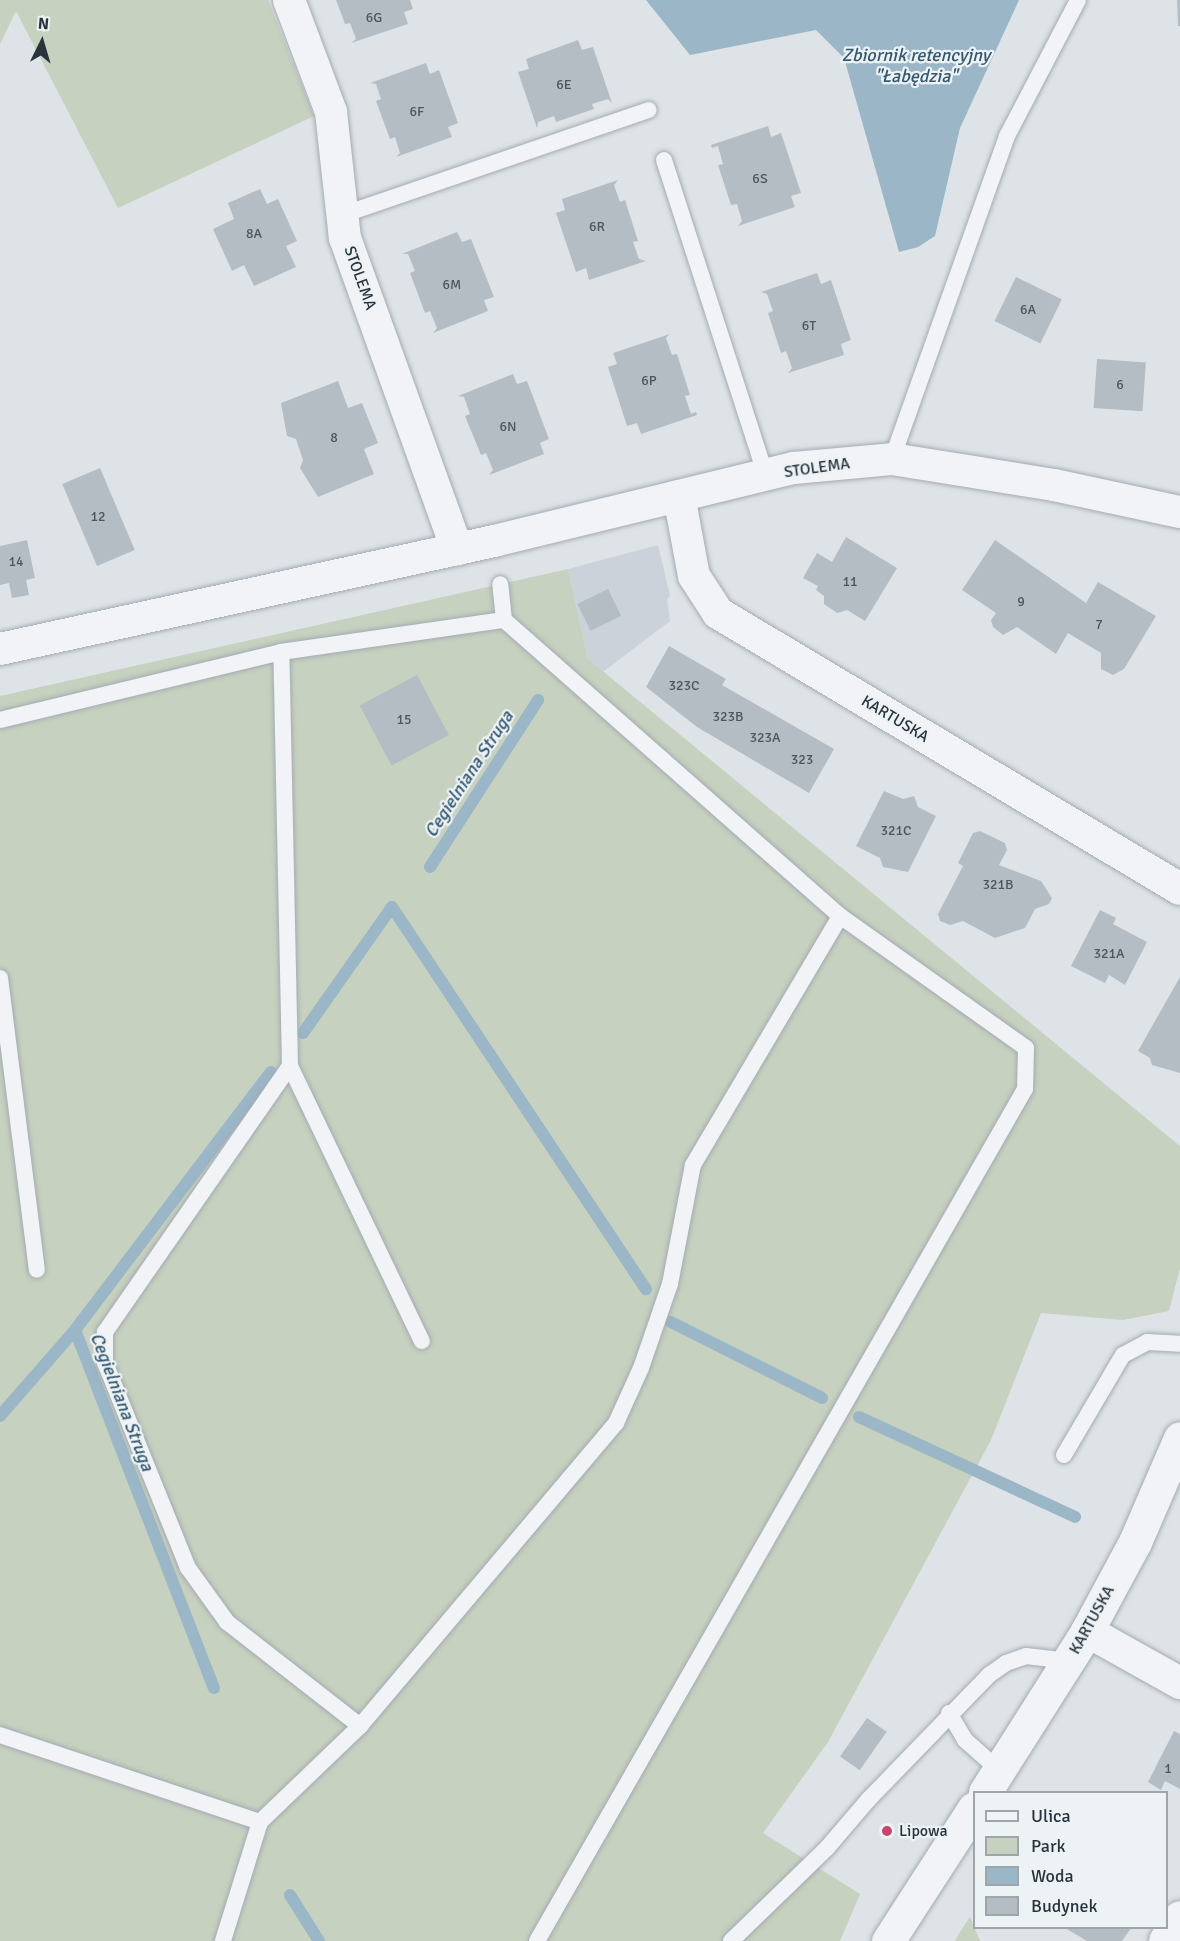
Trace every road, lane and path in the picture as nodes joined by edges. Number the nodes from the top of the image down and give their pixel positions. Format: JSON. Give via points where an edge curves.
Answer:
{"nodes":[{"id":1,"x":289,"y":0,"type":"edge"},
{"id":2,"x":1078,"y":0,"type":"edge"},
{"id":3,"x":648,"y":110,"type":"dead end"},
{"id":4,"x":664,"y":160,"type":"dead end"},
{"id":5,"x":342,"y":215,"type":"junction"},
{"id":6,"x":892,"y":459,"type":"junction"},
{"id":7,"x":766,"y":476,"type":"junction"},
{"id":8,"x":679,"y":496,"type":"junction"},
{"id":9,"x":1180,"y":512,"type":"edge"},
{"id":10,"x":457,"y":549,"type":"junction"},
{"id":11,"x":500,"y":584,"type":"dead end"},
{"id":12,"x":504,"y":620,"type":"junction"},
{"id":13,"x":0,"y":649,"type":"edge"},
{"id":14,"x":281,"y":652,"type":"junction"},
{"id":15,"x":0,"y":720,"type":"edge"},
{"id":16,"x":1180,"y":889,"type":"edge"},
{"id":17,"x":840,"y":916,"type":"junction"},
{"id":18,"x":0,"y":978,"type":"edge"},
{"id":19,"x":290,"y":1066,"type":"junction"},
{"id":20,"x":37,"y":1270,"type":"dead end"},
{"id":21,"x":422,"y":1341,"type":"dead end"},
{"id":22,"x":1180,"y":1344,"type":"edge"},
{"id":23,"x":1180,"y":1438,"type":"edge"},
{"id":24,"x":1064,"y":1455,"type":"dead end"},
{"id":25,"x":1087,"y":1631,"type":"junction"},
{"id":26,"x":1069,"y":1660,"type":"junction"},
{"id":27,"x":1180,"y":1683,"type":"edge"},
{"id":28,"x":950,"y":1713,"type":"junction"},
{"id":29,"x":360,"y":1726,"type":"junction"},
{"id":30,"x":0,"y":1735,"type":"edge"},
{"id":31,"x":992,"y":1781,"type":"edge"},
{"id":32,"x":973,"y":1811,"type":"edge"},
{"id":33,"x":260,"y":1822,"type":"junction"},
{"id":34,"x":1180,"y":1917,"type":"edge"},
{"id":35,"x":223,"y":1941,"type":"edge"},
{"id":36,"x":537,"y":1941,"type":"edge"},
{"id":37,"x":731,"y":1941,"type":"edge"},
{"id":38,"x":888,"y":1941,"type":"edge"},
{"id":39,"x":1165,"y":1941,"type":"edge"}],
"edges":[{"from":1,"to":5,"type":"street","name":"STOLEMA","via":[[331,112]]},
{"from":2,"to":6,"type":"lane","via":[[1007,136]]},
{"from":3,"to":5,"type":"lane"},
{"from":4,"to":7,"type":"lane"},
{"from":5,"to":10,"type":"street","name":"STOLEMA","via":[[345,238]]},
{"from":6,"to":7,"type":"street","name":"STOLEMA","via":[[794,468]]},
{"from":6,"to":9,"type":"street","name":"STOLEMA","via":[[1054,485]]},
{"from":7,"to":8,"type":"street","name":"STOLEMA"},
{"from":8,"to":10,"type":"street","name":"STOLEMA"},
{"from":8,"to":16,"type":"street","name":"KARTUSKA","via":[[694,576],[718,613]]},
{"from":10,"to":13,"type":"street","name":"STOLEMA"},
{"from":11,"to":12,"type":"lane"},
{"from":12,"to":14,"type":"lane"},
{"from":12,"to":17,"type":"lane"},
{"from":14,"to":15,"type":"lane"},
{"from":14,"to":19,"type":"lane"},
{"from":17,"to":29,"type":"lane","via":[[693,1165],[670,1284],[641,1368],[616,1423]]},
{"from":17,"to":36,"type":"lane","via":[[1026,1048],[1025,1089]]},
{"from":18,"to":20,"type":"lane"},
{"from":19,"to":21,"type":"lane"},
{"from":19,"to":29,"type":"lane","via":[[120,1307],[105,1332],[105,1363],[188,1568],[227,1622]]},
{"from":22,"to":24,"type":"lane","via":[[1147,1341],[1123,1355]]},
{"from":23,"to":25,"type":"street","name":"KARTUSKA","via":[[1135,1542]]},
{"from":25,"to":26,"type":"street","name":"KARTUSKA"},
{"from":25,"to":27,"type":"street"},
{"from":26,"to":28,"type":"lane","via":[[1026,1656],[1006,1663]]},
{"from":26,"to":31,"type":"street","name":"KARTUSKA"},
{"from":28,"to":31,"type":"lane"},
{"from":28,"to":37,"type":"lane","via":[[827,1848]]},
{"from":29,"to":33,"type":"lane"},
{"from":30,"to":33,"type":"lane"},
{"from":32,"to":38,"type":"street"},
{"from":33,"to":35,"type":"lane"},
{"from":34,"to":39,"type":"street"}]}
